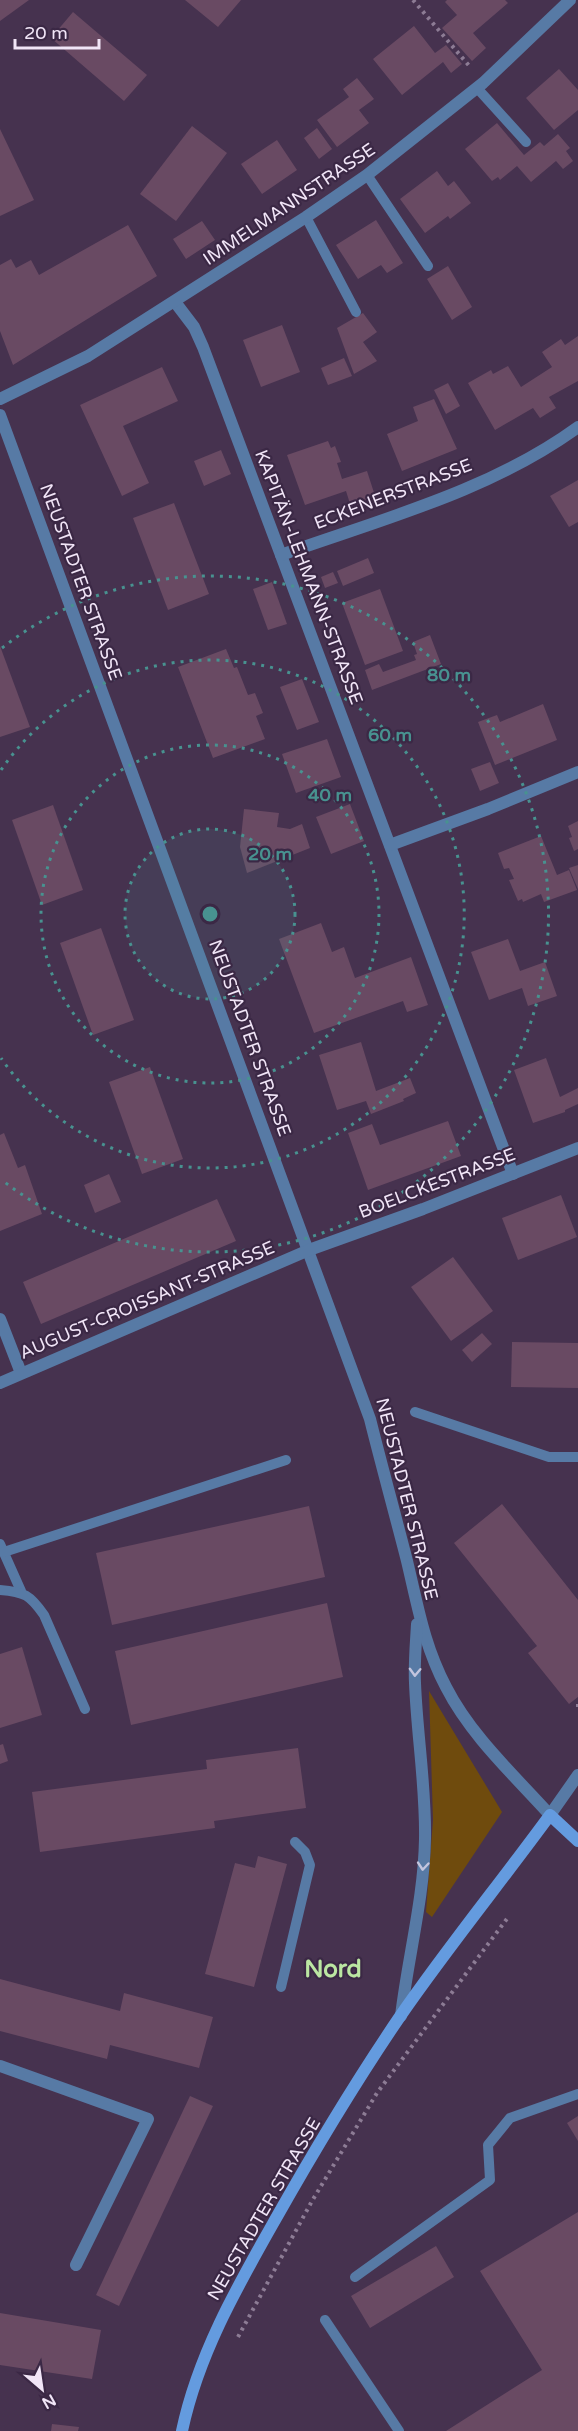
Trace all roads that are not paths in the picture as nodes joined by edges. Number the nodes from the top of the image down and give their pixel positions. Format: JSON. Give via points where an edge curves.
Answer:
{"nodes":[{"id":1,"x":570,"y":0,"type":"edge"},
{"id":2,"x":480,"y":85,"type":"junction"},
{"id":3,"x":526,"y":142,"type":"dead end"},
{"id":4,"x":367,"y":175,"type":"junction"},
{"id":5,"x":306,"y":217,"type":"junction"},
{"id":6,"x":428,"y":266,"type":"dead end"},
{"id":7,"x":175,"y":302,"type":"junction"},
{"id":8,"x":356,"y":312,"type":"dead end"},
{"id":9,"x":0,"y":399,"type":"edge"},
{"id":10,"x":0,"y":415,"type":"edge"},
{"id":11,"x":578,"y":428,"type":"edge"},
{"id":12,"x":282,"y":555,"type":"junction"},
{"id":13,"x":578,"y":772,"type":"edge"},
{"id":14,"x":390,"y":845,"type":"junction"},
{"id":15,"x":578,"y":1148,"type":"edge"},
{"id":16,"x":513,"y":1174,"type":"junction"},
{"id":17,"x":309,"y":1250,"type":"junction"},
{"id":18,"x":0,"y":1319,"type":"edge"},
{"id":19,"x":21,"y":1373,"type":"junction"},
{"id":20,"x":0,"y":1383,"type":"edge"},
{"id":21,"x":415,"y":1412,"type":"dead end"},
{"id":22,"x":578,"y":1457,"type":"edge"},
{"id":23,"x":286,"y":1460,"type":"dead end"},
{"id":24,"x":2,"y":1548,"type":"edge"},
{"id":25,"x":0,"y":1590,"type":"edge"},
{"id":26,"x":21,"y":1591,"type":"junction"},
{"id":27,"x":418,"y":1613,"type":"junction"},
{"id":28,"x":85,"y":1709,"type":"dead end"},
{"id":29,"x":578,"y":1775,"type":"edge"},
{"id":30,"x":550,"y":1815,"type":"junction"},
{"id":31,"x":578,"y":1841,"type":"edge"},
{"id":32,"x":295,"y":1842,"type":"dead end"},
{"id":33,"x":281,"y":1987,"type":"dead end"},
{"id":34,"x":401,"y":2016,"type":"junction"},
{"id":35,"x":0,"y":2066,"type":"edge"},
{"id":36,"x":578,"y":2094,"type":"edge"},
{"id":37,"x":76,"y":2265,"type":"dead end"},
{"id":38,"x":355,"y":2277,"type":"dead end"},
{"id":39,"x":326,"y":2320,"type":"dead end"},
{"id":40,"x":182,"y":2431,"type":"edge"},
{"id":41,"x":399,"y":2431,"type":"edge"}],
"edges":[{"from":1,"to":2,"type":"street","name":"IMMELMANNSTRASSE"},
{"from":2,"to":3,"type":"lane"},
{"from":2,"to":4,"type":"street","name":"IMMELMANNSTRASSE"},
{"from":4,"to":5,"type":"street","name":"IMMELMANNSTRASSE"},
{"from":4,"to":6,"type":"lane"},
{"from":5,"to":7,"type":"street","name":"IMMELMANNSTRASSE"},
{"from":5,"to":8,"type":"lane"},
{"from":7,"to":9,"type":"street","name":"IMMELMANNSTRASSE","via":[[62,370]]},
{"from":7,"to":12,"type":"street","name":"KAPITÄN-LEHMANN-STRASSE","via":[[195,327]]},
{"from":10,"to":17,"type":"street","name":"NEUSTADTER STRASSE"},
{"from":11,"to":12,"type":"street","name":"ECKENERSTRASSE","via":[[525,460],[439,500]]},
{"from":12,"to":14,"type":"street","name":"KAPITÄN-LEHMANN-STRASSE"},
{"from":13,"to":14,"type":"street"},
{"from":14,"to":16,"type":"street","name":"KAPITÄN-LEHMANN-STRASSE"},
{"from":15,"to":16,"type":"street","name":"BOELCKESTRASSE"},
{"from":16,"to":17,"type":"street","name":"BOELCKESTRASSE"},
{"from":17,"to":19,"type":"street","name":"AUGUST-CROISSANT-STRASSE"},
{"from":17,"to":27,"type":"street","name":"NEUSTADTER STRASSE","via":[[370,1419]]},
{"from":18,"to":19,"type":"street"},
{"from":19,"to":20,"type":"street","name":"AUGUST-CROISSANT-STRASSE"},
{"from":21,"to":22,"type":"lane","via":[[549,1457]]},
{"from":23,"to":24,"type":"lane"},
{"from":24,"to":26,"type":"lane"},
{"from":25,"to":26,"type":"lane"},
{"from":26,"to":28,"type":"lane","via":[[44,1615]]},
{"from":27,"to":30,"type":"street","name":"NEUSTADTER STRASSE","via":[[439,1672],[465,1717]]},
{"from":27,"to":34,"type":"street","name":"NEUSTADTER STRASSE","one_way":true,"via":[[415,1681],[425,1842]]},
{"from":29,"to":30,"type":"street"},
{"from":30,"to":31,"type":"main road"},
{"from":30,"to":34,"type":"main road","name":"NEUSTADTER STRASSE"},
{"from":32,"to":33,"type":"lane","via":[[310,1865]]},
{"from":34,"to":40,"type":"main road","name":"NEUSTADTER STRASSE","via":[[304,2169],[249,2267],[212,2338]]},
{"from":35,"to":37,"type":"street","via":[[148,2119]]},
{"from":36,"to":38,"type":"lane","via":[[510,2118],[488,2145],[490,2180]]},
{"from":39,"to":41,"type":"lane"}]}
